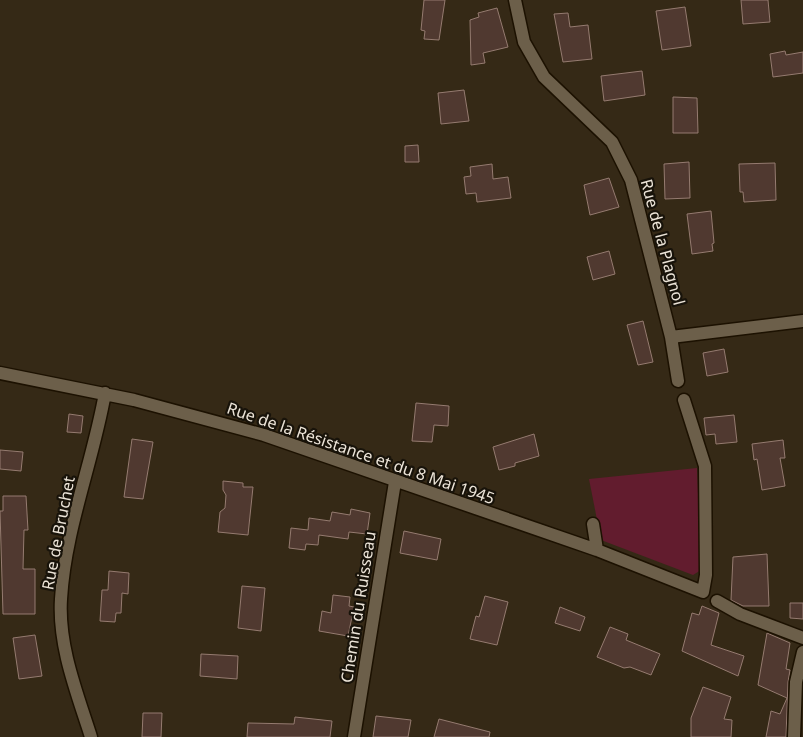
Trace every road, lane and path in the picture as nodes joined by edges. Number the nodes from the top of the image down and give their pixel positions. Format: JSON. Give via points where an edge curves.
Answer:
{"nodes":[{"id":1,"x":515,"y":0,"type":"edge"},
{"id":2,"x":803,"y":321,"type":"edge"},
{"id":3,"x":671,"y":336,"type":"junction"},
{"id":4,"x":0,"y":373,"type":"edge"},
{"id":5,"x":678,"y":380,"type":"dead end"},
{"id":6,"x":104,"y":394,"type":"junction"},
{"id":7,"x":684,"y":400,"type":"dead end"},
{"id":8,"x":395,"y":482,"type":"junction"},
{"id":9,"x":593,"y":524,"type":"dead end"},
{"id":10,"x":597,"y":550,"type":"junction"},
{"id":11,"x":716,"y":601,"type":"dead end"},
{"id":12,"x":803,"y":638,"type":"edge"},
{"id":13,"x":803,"y":652,"type":"edge"},
{"id":14,"x":91,"y":737,"type":"edge"},
{"id":15,"x":354,"y":737,"type":"edge"},
{"id":16,"x":794,"y":737,"type":"edge"}],
"edges":[{"from":1,"to":3,"type":"street","name":"Rue de la Plagnol","via":[[524,42],[544,77],[612,142],[631,180]]},
{"from":2,"to":3,"type":"street"},
{"from":3,"to":5,"type":"street","name":"Rue de la Plagnol"},
{"from":4,"to":6,"type":"street","name":"Rue de la Résistance et du 8 Mai 1945"},
{"from":6,"to":8,"type":"street","name":"Rue de la Résistance et du 8 Mai 1945","via":[[264,435]]},
{"from":6,"to":14,"type":"street","name":"Rue de Bruchet","via":[[75,516],[61,600],[66,653]]},
{"from":7,"to":10,"type":"street","name":"Rue de la Résistance et du 8 Mai 1945","via":[[706,466],[706,575],[703,592]]},
{"from":8,"to":10,"type":"street","name":"Rue de la Résistance et du 8 Mai 1945"},
{"from":8,"to":15,"type":"street","name":"Chemin du Ruisseau"},
{"from":9,"to":10,"type":"street"},
{"from":11,"to":12,"type":"street","via":[[740,614]]},
{"from":13,"to":16,"type":"street","via":[[796,682]]}]}
